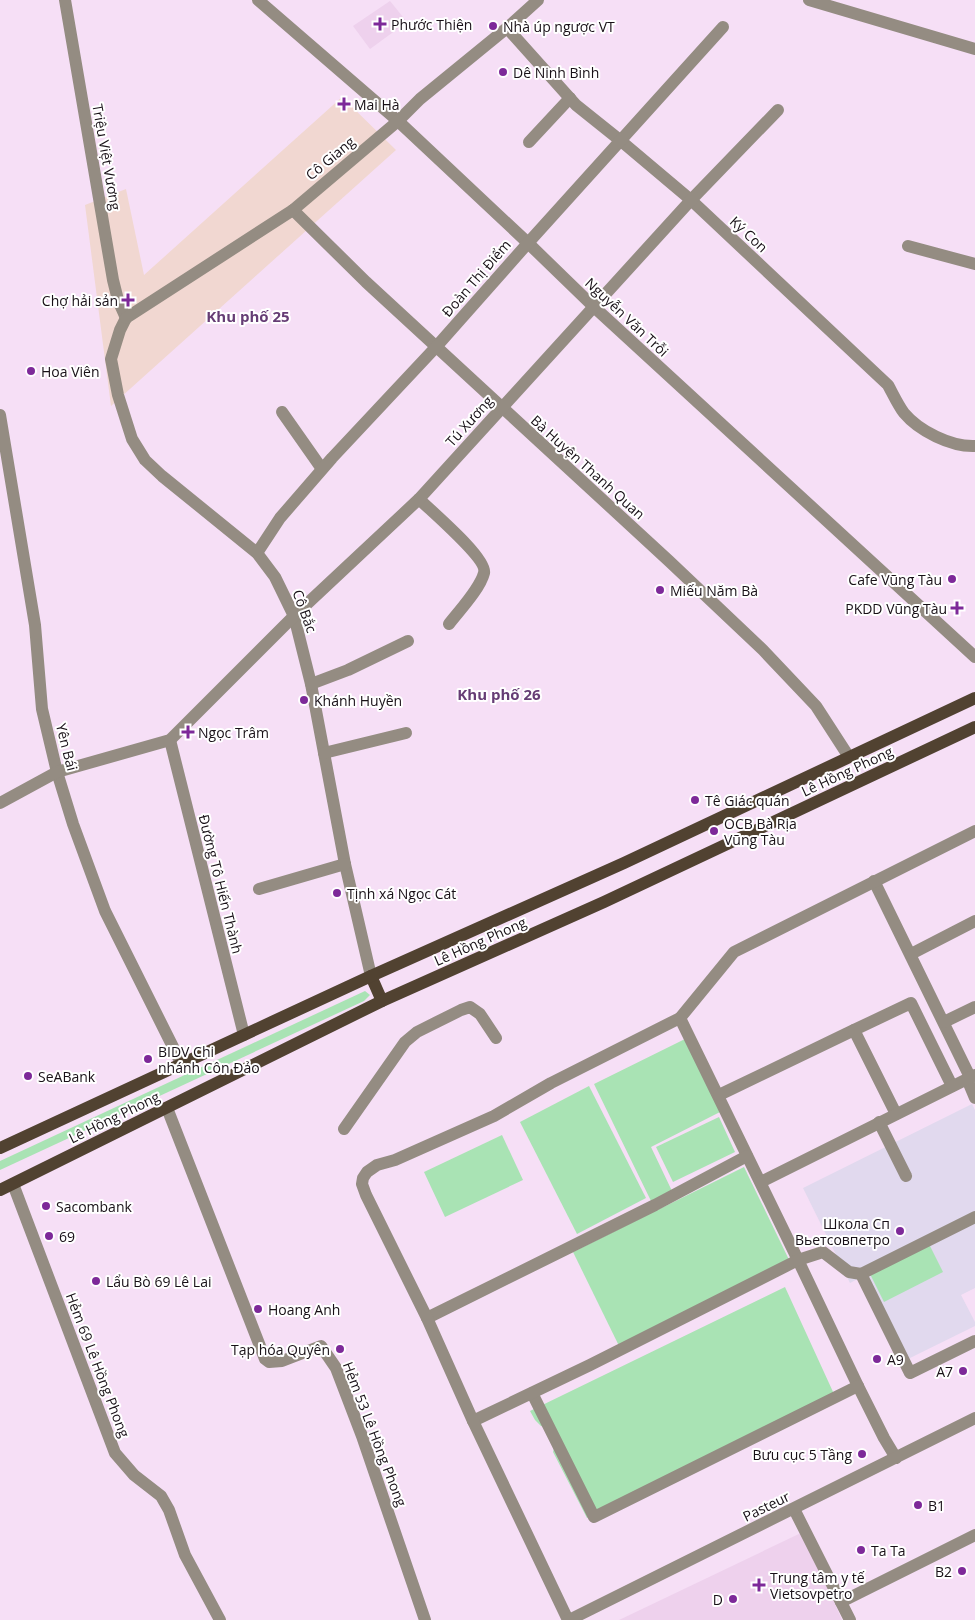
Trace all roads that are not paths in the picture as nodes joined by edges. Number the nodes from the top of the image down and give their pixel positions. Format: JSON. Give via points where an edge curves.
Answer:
{"nodes":[{"id":1,"x":65,"y":0,"type":"edge"},
{"id":2,"x":258,"y":0,"type":"edge"},
{"id":3,"x":538,"y":0,"type":"edge"},
{"id":4,"x":810,"y":0,"type":"edge"},
{"id":5,"x":724,"y":27,"type":"dead end"},
{"id":6,"x":507,"y":28,"type":"junction"},
{"id":7,"x":975,"y":49,"type":"edge"},
{"id":8,"x":570,"y":98,"type":"junction"},
{"id":9,"x":778,"y":110,"type":"dead end"},
{"id":10,"x":398,"y":121,"type":"junction"},
{"id":11,"x":622,"y":141,"type":"junction"},
{"id":12,"x":529,"y":142,"type":"dead end"},
{"id":13,"x":691,"y":200,"type":"junction"},
{"id":14,"x":293,"y":210,"type":"junction"},
{"id":15,"x":528,"y":242,"type":"junction"},
{"id":16,"x":908,"y":246,"type":"dead end"},
{"id":17,"x":975,"y":264,"type":"edge"},
{"id":18,"x":594,"y":307,"type":"junction"},
{"id":19,"x":126,"y":318,"type":"junction"},
{"id":20,"x":436,"y":347,"type":"junction"},
{"id":21,"x":501,"y":408,"type":"junction"},
{"id":22,"x":282,"y":412,"type":"dead end"},
{"id":23,"x":0,"y":415,"type":"edge"},
{"id":24,"x":975,"y":446,"type":"edge"},
{"id":25,"x":322,"y":469,"type":"junction"},
{"id":26,"x":419,"y":499,"type":"junction"},
{"id":27,"x":257,"y":554,"type":"junction"},
{"id":28,"x":294,"y":616,"type":"junction"},
{"id":29,"x":449,"y":624,"type":"dead end"},
{"id":30,"x":408,"y":641,"type":"dead end"},
{"id":31,"x":975,"y":658,"type":"edge"},
{"id":32,"x":311,"y":684,"type":"junction"},
{"id":33,"x":975,"y":698,"type":"edge"},
{"id":34,"x":975,"y":727,"type":"edge"},
{"id":35,"x":406,"y":733,"type":"dead end"},
{"id":36,"x":170,"y":740,"type":"junction"},
{"id":37,"x":324,"y":753,"type":"junction"},
{"id":38,"x":849,"y":757,"type":"junction"},
{"id":39,"x":57,"y":772,"type":"junction"},
{"id":40,"x":0,"y":803,"type":"edge"},
{"id":41,"x":975,"y":831,"type":"edge"},
{"id":42,"x":345,"y":864,"type":"junction"},
{"id":43,"x":874,"y":881,"type":"junction"},
{"id":44,"x":259,"y":889,"type":"dead end"},
{"id":45,"x":975,"y":921,"type":"edge"},
{"id":46,"x":911,"y":954,"type":"junction"},
{"id":47,"x":371,"y":976,"type":"junction"},
{"id":48,"x":382,"y":1001,"type":"junction"},
{"id":49,"x":975,"y":1007,"type":"edge"},
{"id":50,"x":680,"y":1018,"type":"junction"},
{"id":51,"x":944,"y":1022,"type":"junction"},
{"id":52,"x":854,"y":1030,"type":"junction"},
{"id":53,"x":244,"y":1035,"type":"junction"},
{"id":54,"x":496,"y":1038,"type":"dead end"},
{"id":55,"x":181,"y":1063,"type":"junction"},
{"id":56,"x":971,"y":1077,"type":"edge"},
{"id":57,"x":952,"y":1086,"type":"junction"},
{"id":58,"x":719,"y":1095,"type":"junction"},
{"id":59,"x":975,"y":1098,"type":"edge"},
{"id":60,"x":167,"y":1108,"type":"junction"},
{"id":61,"x":896,"y":1114,"type":"junction"},
{"id":62,"x":879,"y":1122,"type":"junction"},
{"id":63,"x":344,"y":1129,"type":"dead end"},
{"id":64,"x":0,"y":1148,"type":"edge"},
{"id":65,"x":747,"y":1156,"type":"junction"},
{"id":66,"x":906,"y":1176,"type":"dead end"},
{"id":67,"x":761,"y":1182,"type":"junction"},
{"id":68,"x":13,"y":1184,"type":"junction"},
{"id":69,"x":0,"y":1190,"type":"edge"},
{"id":70,"x":975,"y":1217,"type":"edge"},
{"id":71,"x":798,"y":1260,"type":"junction"},
{"id":72,"x":861,"y":1274,"type":"junction"},
{"id":73,"x":427,"y":1318,"type":"junction"},
{"id":74,"x":975,"y":1341,"type":"edge"},
{"id":75,"x":858,"y":1386,"type":"junction"},
{"id":76,"x":532,"y":1393,"type":"junction"},
{"id":77,"x":975,"y":1418,"type":"edge"},
{"id":78,"x":473,"y":1420,"type":"junction"},
{"id":79,"x":896,"y":1458,"type":"junction"},
{"id":80,"x":794,"y":1509,"type":"junction"},
{"id":81,"x":975,"y":1535,"type":"edge"},
{"id":82,"x":841,"y":1602,"type":"junction"},
{"id":83,"x":220,"y":1620,"type":"edge"},
{"id":84,"x":425,"y":1620,"type":"edge"},
{"id":85,"x":568,"y":1620,"type":"edge"},
{"id":86,"x":850,"y":1620,"type":"edge"}],
"edges":[{"from":1,"to":19,"type":"street","name":"Triệu Việt Vương","via":[[113,280]]},
{"from":2,"to":10,"type":"street","name":"Nguyễn Văn Trỗi"},
{"from":3,"to":6,"type":"street","name":"Cô Giang"},
{"from":4,"to":7,"type":"street"},
{"from":5,"to":11,"type":"street","name":"Đoàn Thị Điểm"},
{"from":6,"to":8,"type":"street","name":"Ký Con"},
{"from":6,"to":10,"type":"street","name":"Cô Giang"},
{"from":8,"to":11,"type":"street","name":"Ký Con"},
{"from":8,"to":12,"type":"street"},
{"from":9,"to":13,"type":"street","name":"Tú Xương"},
{"from":10,"to":14,"type":"street","name":"Cô Giang"},
{"from":10,"to":15,"type":"street","name":"Nguyễn Văn Trỗi"},
{"from":11,"to":13,"type":"street","name":"Ký Con"},
{"from":11,"to":15,"type":"street","name":"Đoàn Thị Điểm"},
{"from":13,"to":18,"type":"street","name":"Tú Xương"},
{"from":13,"to":24,"type":"street","name":"Ký Con","via":[[888,385],[905,413],[926,431],[947,441]]},
{"from":14,"to":19,"type":"street","name":"Cô Giang"},
{"from":14,"to":20,"type":"street","name":"Bà Huyện Thanh Quan"},
{"from":15,"to":18,"type":"street","name":"Nguyễn Văn Trỗi"},
{"from":15,"to":20,"type":"street","name":"Đoàn Thị Điểm"},
{"from":16,"to":17,"type":"street"},
{"from":18,"to":21,"type":"street","name":"Tú Xương"},
{"from":18,"to":31,"type":"street","name":"Nguyễn Văn Trỗi"},
{"from":19,"to":27,"type":"street","name":"Cô Bắc","via":[[111,359],[132,439],[145,460],[162,476]]},
{"from":20,"to":21,"type":"street","name":"Bà Huyện Thanh Quan"},
{"from":20,"to":25,"type":"street","name":"Đoàn Thị Điểm"},
{"from":21,"to":26,"type":"street","name":"Tú Xương"},
{"from":21,"to":38,"type":"street","name":"Bà Huyện Thanh Quan","via":[[763,650],[816,706]]},
{"from":22,"to":25,"type":"street"},
{"from":23,"to":39,"type":"street","name":"Yên Bái","via":[[34,625],[42,709]]},
{"from":25,"to":27,"type":"street","name":"Đoàn Thị Điểm","via":[[280,518]]},
{"from":26,"to":28,"type":"street","name":"Tú Xương"},
{"from":26,"to":29,"type":"street","via":[[471,549],[484,567],[483,577]]},
{"from":27,"to":28,"type":"street","name":"Cô Bắc","via":[[275,577]]},
{"from":28,"to":32,"type":"street","name":"Cô Bắc"},
{"from":28,"to":36,"type":"street","name":"Tú Xương"},
{"from":30,"to":32,"type":"street"},
{"from":32,"to":37,"type":"street","name":"Cô Bắc"},
{"from":33,"to":38,"type":"main road","name":"Lê Hồng Phong"},
{"from":34,"to":48,"type":"main road","name":"Lê Hồng Phong","via":[[604,902]]},
{"from":35,"to":37,"type":"street"},
{"from":36,"to":39,"type":"street"},
{"from":36,"to":53,"type":"street","name":"Đường Tô Hiến Thành"},
{"from":37,"to":42,"type":"street","name":"Cô Bắc"},
{"from":38,"to":47,"type":"main road","name":"Lê Hồng Phong","via":[[624,863]]},
{"from":39,"to":40,"type":"street"},
{"from":39,"to":55,"type":"street","name":"Yên Bái","via":[[105,911]]},
{"from":41,"to":43,"type":"street"},
{"from":42,"to":44,"type":"street"},
{"from":42,"to":47,"type":"street","name":"Cô Bắc"},
{"from":43,"to":46,"type":"street"},
{"from":43,"to":50,"type":"street","via":[[734,952]]},
{"from":45,"to":46,"type":"street"},
{"from":46,"to":51,"type":"street"},
{"from":47,"to":48,"type":"main road"},
{"from":47,"to":53,"type":"main road","name":"Lê Hồng Phong"},
{"from":48,"to":60,"type":"main road","name":"Lê Hồng Phong"},
{"from":49,"to":51,"type":"street"},
{"from":50,"to":58,"type":"street"},
{"from":50,"to":73,"type":"street","via":[[551,1083],[494,1116],[367,1172],[363,1188]]},
{"from":51,"to":56,"type":"street"},
{"from":52,"to":57,"type":"street","via":[[911,1002]]},
{"from":52,"to":58,"type":"street"},
{"from":52,"to":61,"type":"street"},
{"from":53,"to":55,"type":"main road","name":"Lê Hồng Phong"},
{"from":54,"to":63,"type":"street","via":[[480,1014],[470,1007],[417,1032],[399,1049]]},
{"from":55,"to":64,"type":"main road","name":"Lê Hồng Phong"},
{"from":56,"to":57,"type":"street"},
{"from":56,"to":59,"type":"street"},
{"from":57,"to":61,"type":"street"},
{"from":58,"to":65,"type":"street"},
{"from":60,"to":68,"type":"main road","name":"Lê Hồng Phong"},
{"from":60,"to":84,"type":"street","name":"Hẻm 53 Lê Hồng Phong","via":[[265,1359],[269,1362],[282,1361],[321,1346],[336,1368]]},
{"from":61,"to":62,"type":"street"},
{"from":62,"to":66,"type":"street"},
{"from":62,"to":67,"type":"street"},
{"from":65,"to":67,"type":"street"},
{"from":65,"to":73,"type":"street"},
{"from":67,"to":71,"type":"street"},
{"from":68,"to":69,"type":"main road","name":"Lê Hồng Phong"},
{"from":68,"to":83,"type":"street","name":"Hẻm 69 Lê Hồng Phong","via":[[115,1453],[134,1475],[161,1496],[185,1555]]},
{"from":70,"to":72,"type":"street"},
{"from":71,"to":72,"type":"street","via":[[823,1252],[849,1272]]},
{"from":71,"to":75,"type":"street"},
{"from":71,"to":76,"type":"street"},
{"from":72,"to":74,"type":"street","via":[[910,1373]]},
{"from":73,"to":78,"type":"street"},
{"from":75,"to":76,"type":"street","via":[[594,1517]]},
{"from":75,"to":79,"type":"street"},
{"from":76,"to":78,"type":"street"},
{"from":77,"to":79,"type":"street","name":"Pasteur"},
{"from":78,"to":85,"type":"street"},
{"from":79,"to":80,"type":"street","name":"Pasteur"},
{"from":80,"to":82,"type":"street"},
{"from":80,"to":85,"type":"street","name":"Pasteur"},
{"from":81,"to":82,"type":"street"},
{"from":82,"to":86,"type":"street"}]}
